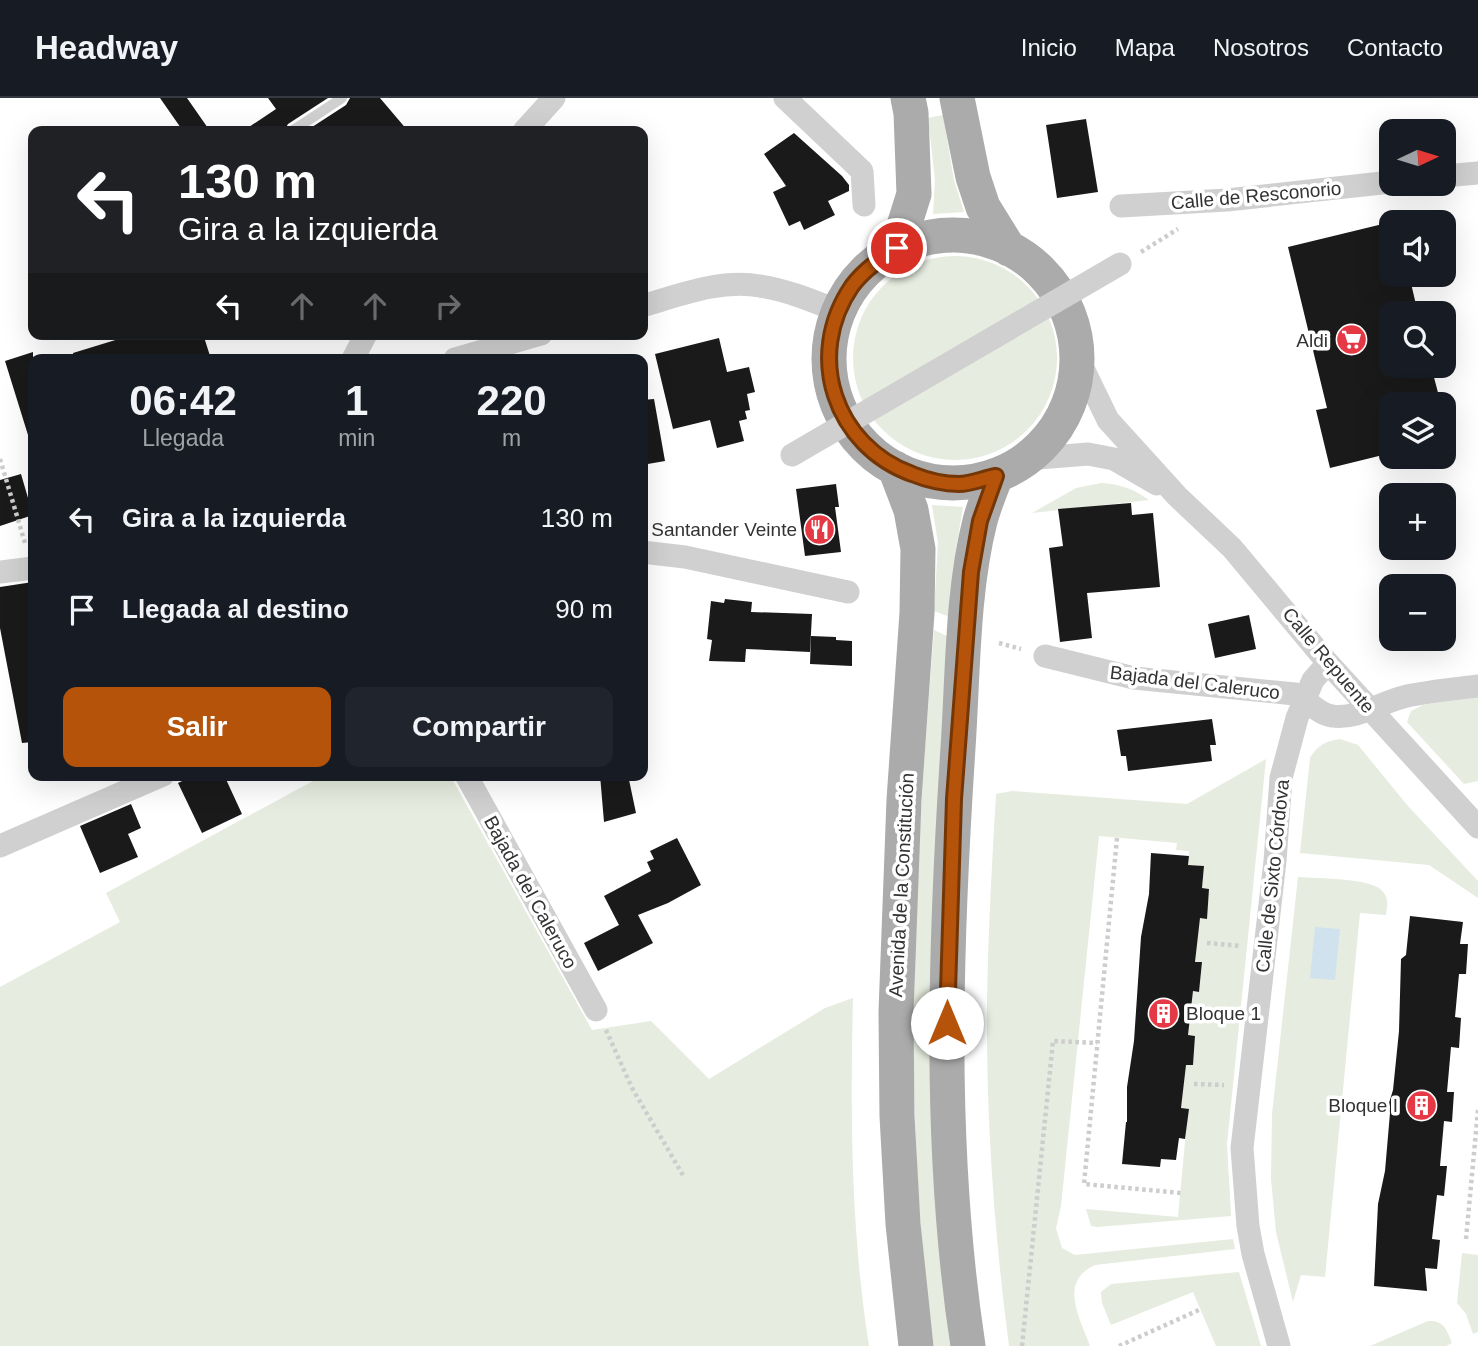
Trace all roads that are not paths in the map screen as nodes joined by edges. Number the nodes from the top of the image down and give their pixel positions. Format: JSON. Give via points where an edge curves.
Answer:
{"nodes":[{"id":1,"x":342,"y":98,"type":"edge"},
{"id":2,"x":554,"y":98,"type":"edge"},
{"id":3,"x":785,"y":98,"type":"edge"},
{"id":4,"x":908,"y":98,"type":"edge"},
{"id":5,"x":957,"y":98,"type":"edge"},
{"id":6,"x":300,"y":126,"type":"edge"},
{"id":7,"x":529,"y":126,"type":"edge"},
{"id":8,"x":1478,"y":173,"type":"edge"},
{"id":9,"x":1456,"y":175,"type":"edge"},
{"id":10,"x":1379,"y":183,"type":"edge"},
{"id":11,"x":864,"y":205,"type":"dead end"},
{"id":12,"x":1121,"y":206,"type":"dead end"},
{"id":13,"x":897,"y":248,"type":"junction"},
{"id":14,"x":1009,"y":248,"type":"junction"},
{"id":15,"x":1120,"y":264,"type":"road end"},
{"id":16,"x":648,"y":304,"type":"edge"},
{"id":17,"x":838,"y":311,"type":"junction"},
{"id":18,"x":520,"y":340,"type":"edge"},
{"id":19,"x":472,"y":354,"type":"edge"},
{"id":20,"x":1077,"y":356,"type":"junction"},
{"id":21,"x":792,"y":455,"type":"dead end"},
{"id":22,"x":1026,"y":459,"type":"junction"},
{"id":23,"x":895,"y":468,"type":"junction"},
{"id":24,"x":996,"y":476,"type":"junction"},
{"id":25,"x":1177,"y":496,"type":"junction"},
{"id":26,"x":648,"y":553,"type":"edge"},
{"id":27,"x":28,"y":569,"type":"edge"},
{"id":28,"x":0,"y":572,"type":"edge"},
{"id":29,"x":848,"y":592,"type":"dead end"},
{"id":30,"x":1045,"y":656,"type":"dead end"},
{"id":31,"x":1328,"y":663,"type":"junction"},
{"id":32,"x":1478,"y":685,"type":"edge"},
{"id":33,"x":1305,"y":699,"type":"junction"},
{"id":34,"x":1369,"y":708,"type":"junction"},
{"id":35,"x":149,"y":781,"type":"edge"},
{"id":36,"x":469,"y":781,"type":"edge"},
{"id":37,"x":1478,"y":827,"type":"edge"},
{"id":38,"x":0,"y":846,"type":"edge"},
{"id":39,"x":596,"y":1010,"type":"road end"},
{"id":40,"x":916,"y":1346,"type":"edge"},
{"id":41,"x":968,"y":1346,"type":"edge"},
{"id":42,"x":1279,"y":1346,"type":"edge"}],
"edges":[{"from":1,"to":6,"type":"lane"},
{"from":2,"to":7,"type":"street"},
{"from":3,"to":11,"type":"street","via":[[862,171]]},
{"from":4,"to":13,"type":"main road","via":[[914,194]]},
{"from":5,"to":14,"type":"main road","via":[[983,207]]},
{"from":8,"to":9,"type":"street"},
{"from":10,"to":12,"type":"street","name":"Calle de Resconorio"},
{"from":13,"to":14,"type":"main road","via":[[955,236]]},
{"from":13,"to":17,"type":"main road","via":[[872,264]]},
{"from":14,"to":20,"type":"main road","via":[[1033,264],[1058,293],[1071,322]]},
{"from":15,"to":21,"type":"street","bridge":true},
{"from":16,"to":17,"type":"street","via":[[702,289],[760,285]]},
{"from":17,"to":23,"type":"main road","via":[[830,340],[829,371],[836,401],[850,428],[870,451]]},
{"from":18,"to":19,"type":"street"},
{"from":20,"to":22,"type":"main road","via":[[1076,384],[1067,410],[1044,445]]},
{"from":20,"to":25,"type":"street","name":"Calle Repuente","via":[[1108,420]]},
{"from":22,"to":24,"type":"main road"},
{"from":22,"to":25,"type":"street","name":"Calle Repuente","via":[[1088,454],[1114,459]]},
{"from":23,"to":24,"type":"main road","via":[[930,481],[960,484]]},
{"from":23,"to":40,"type":"main road","name":"Avenida de la Constitución","via":[[911,510],[918,549],[896,1012],[898,1143]]},
{"from":24,"to":41,"type":"main road","via":[[980,521],[971,572],[954,799],[946,997],[953,1208]]},
{"from":25,"to":31,"type":"street","name":"Calle Repuente","via":[[1232,548]]},
{"from":26,"to":29,"type":"street","via":[[685,556]]},
{"from":27,"to":28,"type":"street"},
{"from":30,"to":33,"type":"street","name":"Bajada del Caleruco","via":[[1134,678],[1279,691]]},
{"from":31,"to":33,"type":"street","name":"Calle de Sixto Córdova"},
{"from":31,"to":34,"type":"street","name":"Calle Repuente"},
{"from":32,"to":34,"type":"street","via":[[1405,696]]},
{"from":33,"to":34,"type":"street","via":[[1317,711],[1332,716]]},
{"from":33,"to":42,"type":"street","name":"Calle de Sixto Córdova","via":[[1281,778],[1242,1149],[1248,1226]]},
{"from":34,"to":37,"type":"street","name":"Calle Repuente"},
{"from":35,"to":38,"type":"street"},
{"from":36,"to":39,"type":"street","name":"Bajada del Caleruco"}]}
